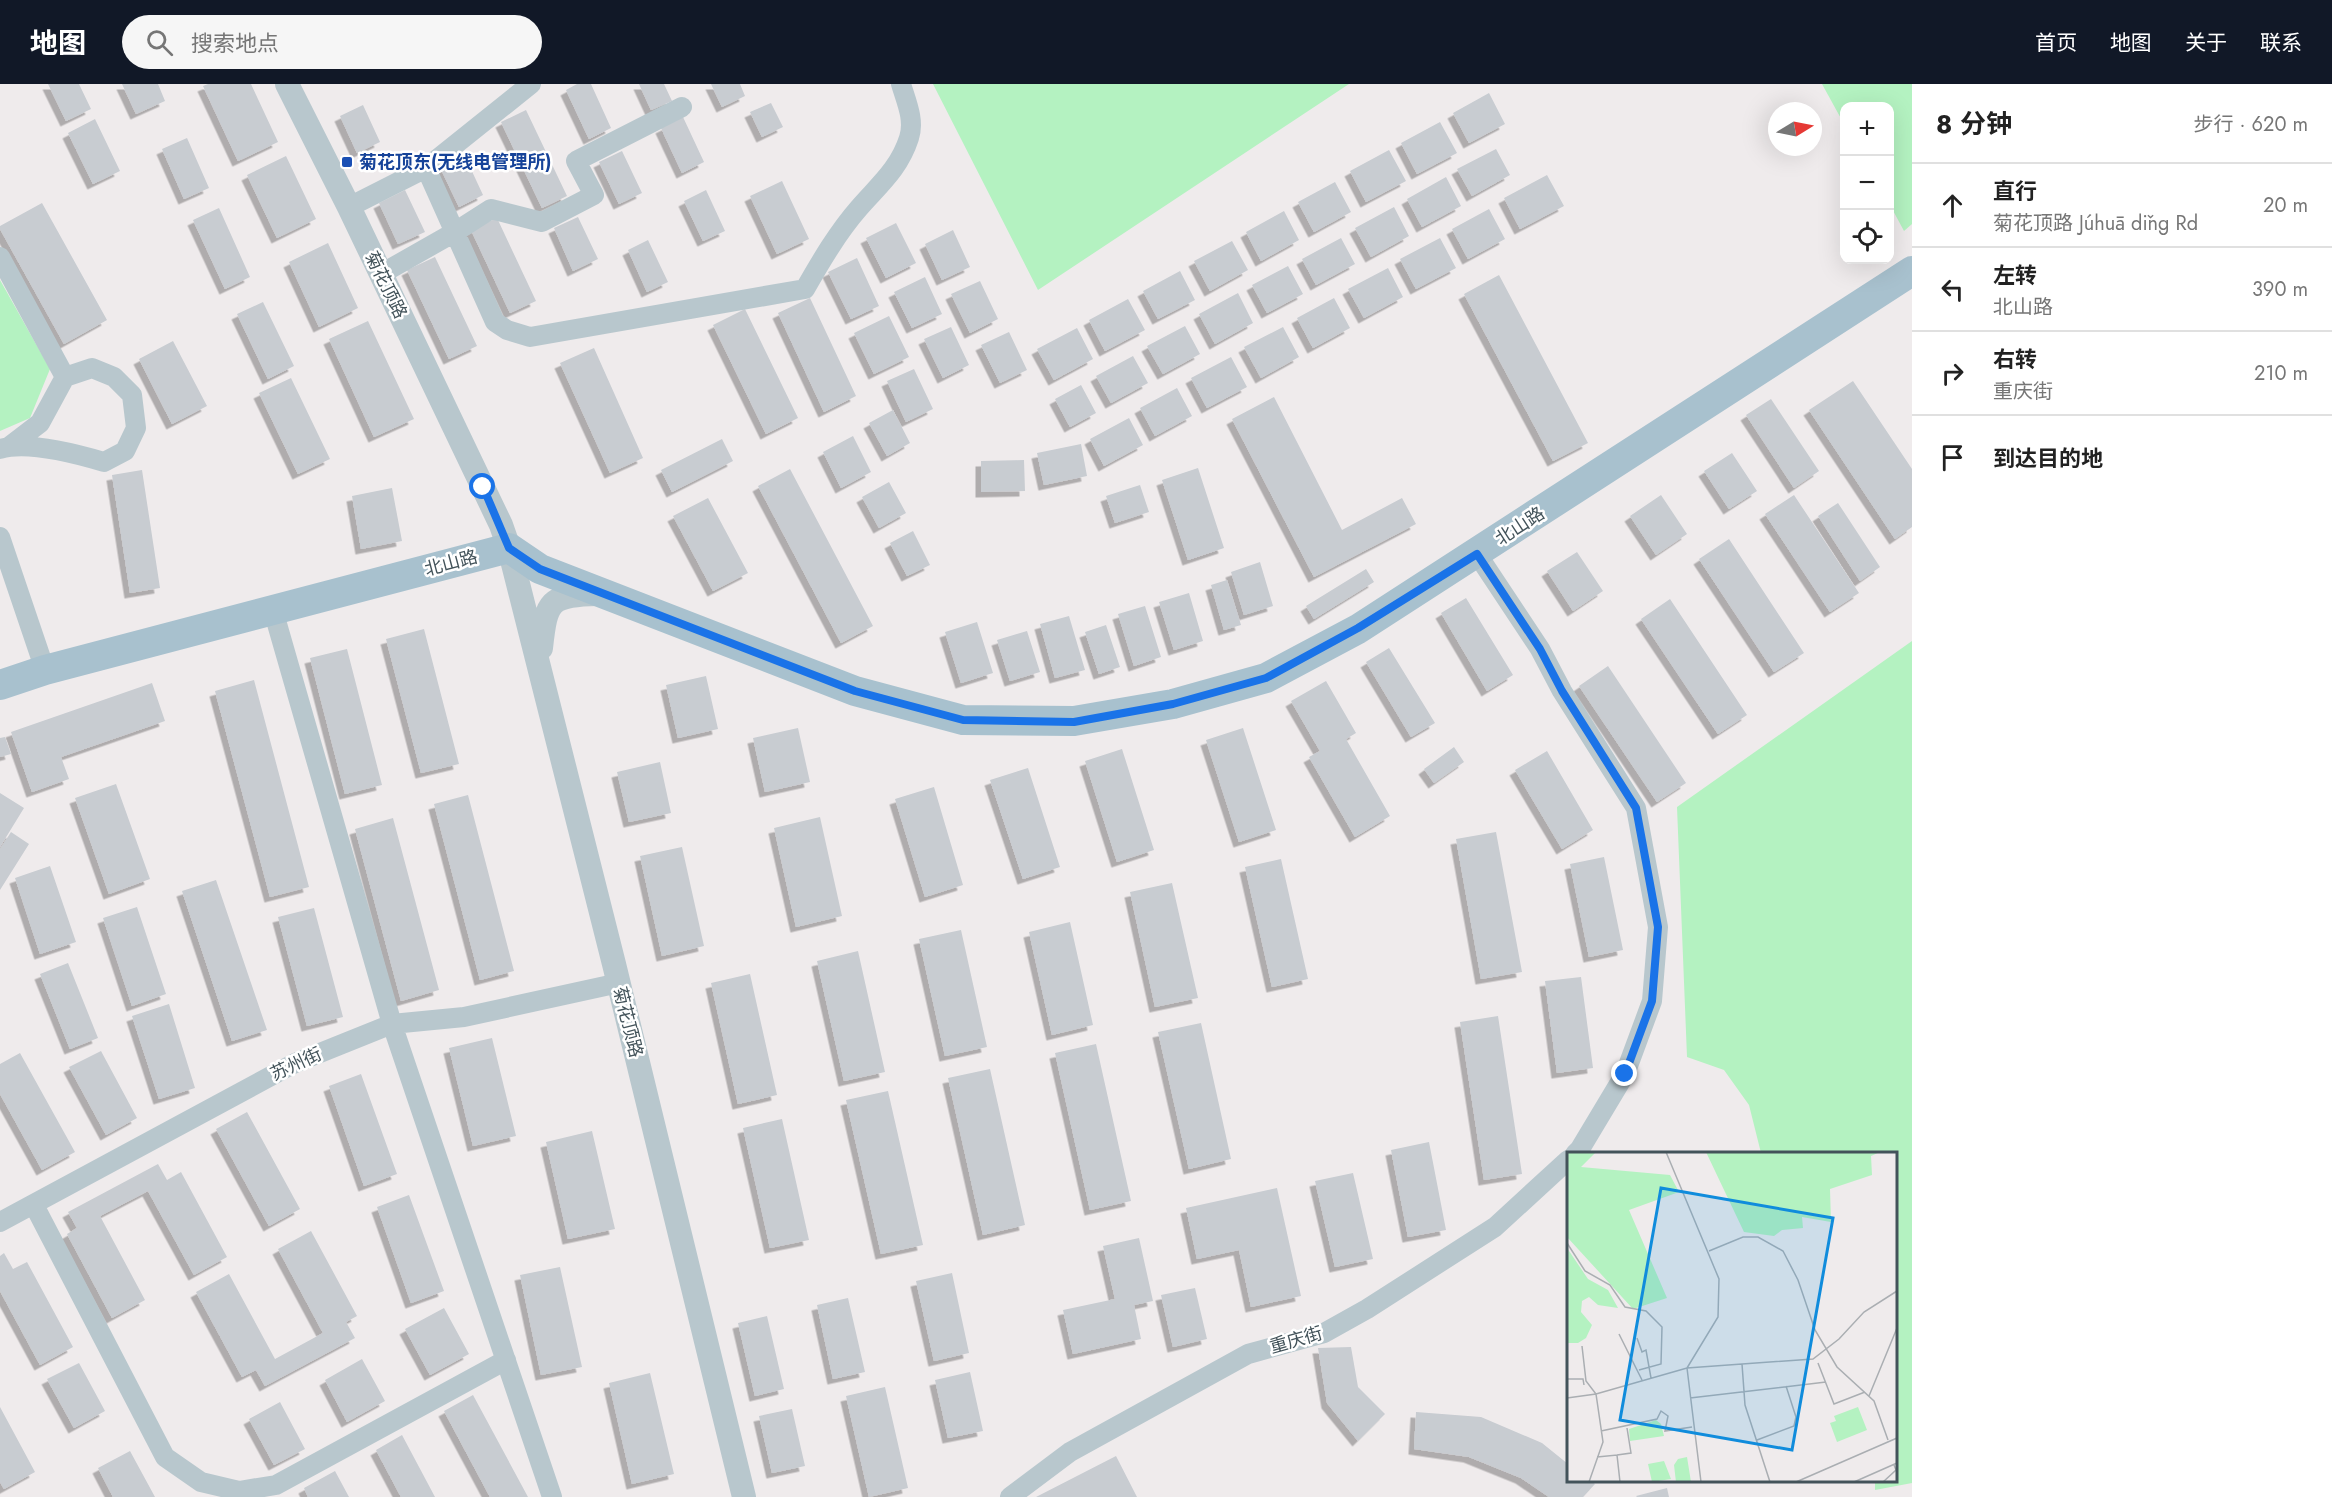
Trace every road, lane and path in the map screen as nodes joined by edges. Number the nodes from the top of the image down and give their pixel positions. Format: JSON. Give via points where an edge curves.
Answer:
{"nodes":[{"id":1,"x":287,"y":84,"type":"edge"},
{"id":2,"x":531,"y":84,"type":"edge"},
{"id":3,"x":901,"y":84,"type":"edge"},
{"id":4,"x":682,"y":107,"type":"dead end"},
{"id":5,"x":426,"y":168,"type":"junction"},
{"id":6,"x":349,"y":207,"type":"junction"},
{"id":7,"x":455,"y":232,"type":"junction"},
{"id":8,"x":0,"y":257,"type":"edge"},
{"id":9,"x":1912,"y":271,"type":"edge"},
{"id":10,"x":381,"y":274,"type":"junction"},
{"id":11,"x":65,"y":377,"type":"junction"},
{"id":12,"x":5,"y":447,"type":"edge"},
{"id":13,"x":483,"y":487,"type":"junction"},
{"id":14,"x":0,"y":537,"type":"edge"},
{"id":15,"x":509,"y":548,"type":"junction"},
{"id":16,"x":1477,"y":554,"type":"junction"},
{"id":17,"x":438,"y":567,"type":"junction"},
{"id":18,"x":603,"y":593,"type":"junction"},
{"id":19,"x":273,"y":610,"type":"junction"},
{"id":20,"x":539,"y":662,"type":"junction"},
{"id":21,"x":45,"y":669,"type":"junction"},
{"id":22,"x":0,"y":686,"type":"edge"},
{"id":23,"x":618,"y":983,"type":"junction"},
{"id":24,"x":392,"y":1024,"type":"junction"},
{"id":25,"x":1577,"y":1152,"type":"edge"},
{"id":26,"x":1567,"y":1162,"type":"edge"},
{"id":27,"x":34,"y":1204,"type":"junction"},
{"id":28,"x":0,"y":1222,"type":"edge"},
{"id":29,"x":506,"y":1360,"type":"junction"},
{"id":30,"x":552,"y":1497,"type":"edge"},
{"id":31,"x":744,"y":1497,"type":"edge"},
{"id":32,"x":1010,"y":1497,"type":"edge"}],
"edges":[{"from":1,"to":6,"type":"street","name":"菊花顶路"},
{"from":2,"to":5,"type":"street"},
{"from":3,"to":7,"type":"street","via":[[910,114],[910,136],[890,175],[858,209],[805,289],[530,337],[495,322]]},
{"from":4,"to":7,"type":"street","via":[[576,161],[594,195],[542,222],[491,208]]},
{"from":5,"to":6,"type":"street"},
{"from":5,"to":7,"type":"street"},
{"from":6,"to":10,"type":"street","name":"菊花顶路"},
{"from":7,"to":10,"type":"street"},
{"from":8,"to":11,"type":"street"},
{"from":9,"to":16,"type":"main road","name":"北山路"},
{"from":10,"to":13,"type":"street","name":"菊花顶路"},
{"from":11,"to":12,"type":"street","via":[[40,423]]},
{"from":11,"to":12,"type":"street","via":[[92,368],[114,377],[132,395],[136,428],[125,451],[104,462],[70,452]]},
{"from":13,"to":15,"type":"street","name":"菊花顶路"},
{"from":13,"to":17,"type":"street","via":[[490,520],[487,532],[479,544]]},
{"from":14,"to":21,"type":"street"},
{"from":15,"to":17,"type":"main road","name":"北山路"},
{"from":15,"to":18,"type":"main road","name":"北山路","via":[[540,569]]},
{"from":15,"to":20,"type":"street","name":"菊花顶路"},
{"from":16,"to":18,"type":"main road","name":"北山路","via":[[1358,628],[1266,678],[1173,704],[1074,722],[963,720],[855,691]]},
{"from":16,"to":25,"type":"street","via":[[1636,808],[1658,927],[1652,1001],[1625,1074]]},
{"from":17,"to":19,"type":"main road","name":"北山路"},
{"from":18,"to":20,"type":"street","via":[[569,594],[555,602],[544,616]]},
{"from":19,"to":21,"type":"main road","name":"北山路"},
{"from":19,"to":24,"type":"street"},
{"from":20,"to":23,"type":"street","name":"菊花顶路"},
{"from":21,"to":22,"type":"main road","name":"北山路"},
{"from":23,"to":24,"type":"street","name":"苏州街","via":[[464,1017]]},
{"from":23,"to":31,"type":"street","name":"菊花顶路"},
{"from":24,"to":27,"type":"street","name":"苏州街","via":[[295,1063]]},
{"from":24,"to":29,"type":"street"},
{"from":26,"to":32,"type":"street","name":"重庆街","via":[[1495,1227],[1367,1309],[1324,1333],[1248,1354],[1070,1452]]},
{"from":27,"to":28,"type":"street","name":"苏州街"},
{"from":27,"to":29,"type":"street","via":[[165,1457],[201,1482],[239,1491],[276,1485]]},
{"from":29,"to":30,"type":"street"}]}
